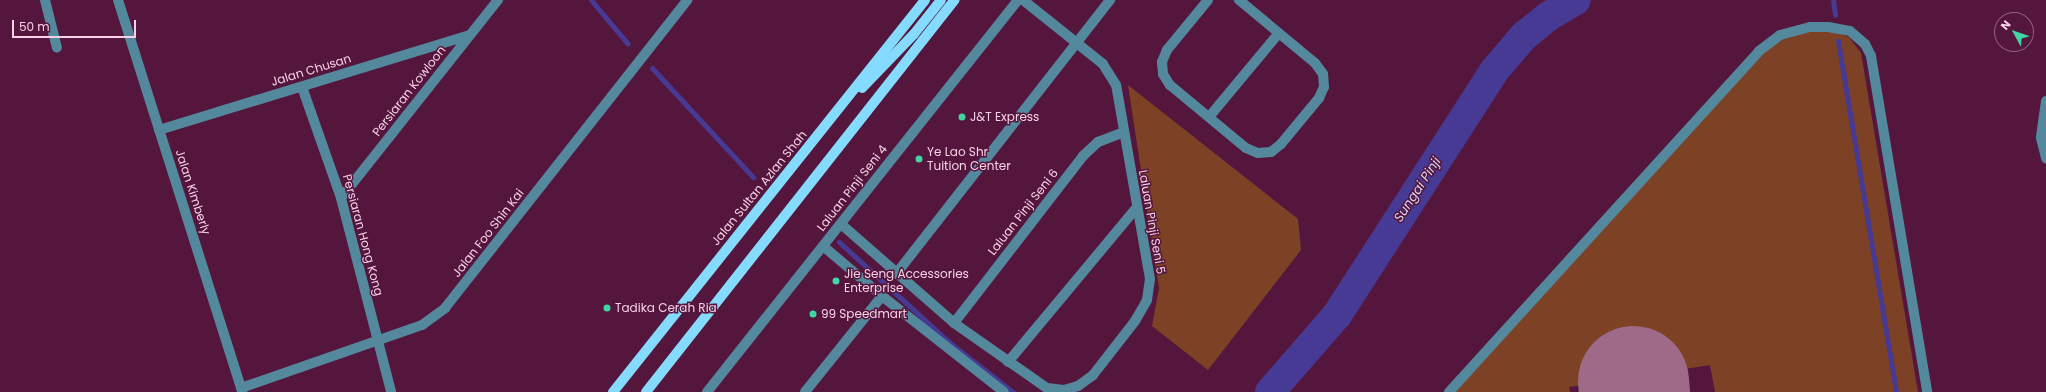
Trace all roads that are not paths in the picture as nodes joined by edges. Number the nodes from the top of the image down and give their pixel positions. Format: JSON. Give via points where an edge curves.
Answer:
{"nodes":[{"id":1,"x":45,"y":0,"type":"edge"},
{"id":2,"x":118,"y":0,"type":"edge"},
{"id":3,"x":498,"y":0,"type":"edge"},
{"id":4,"x":687,"y":0,"type":"edge"},
{"id":5,"x":925,"y":0,"type":"edge"},
{"id":6,"x":941,"y":0,"type":"edge"},
{"id":7,"x":955,"y":0,"type":"edge"},
{"id":8,"x":1018,"y":0,"type":"edge"},
{"id":9,"x":1024,"y":0,"type":"edge"},
{"id":10,"x":1110,"y":0,"type":"edge"},
{"id":11,"x":1208,"y":0,"type":"edge"},
{"id":12,"x":1238,"y":0,"type":"edge"},
{"id":13,"x":1279,"y":33,"type":"junction"},
{"id":14,"x":470,"y":35,"type":"junction"},
{"id":15,"x":1077,"y":43,"type":"junction"},
{"id":16,"x":57,"y":48,"type":"dead end"},
{"id":17,"x":302,"y":87,"type":"junction"},
{"id":18,"x":2046,"y":101,"type":"edge"},
{"id":19,"x":1209,"y":117,"type":"junction"},
{"id":20,"x":826,"y":125,"type":"junction"},
{"id":21,"x":159,"y":130,"type":"junction"},
{"id":22,"x":1124,"y":132,"type":"junction"},
{"id":23,"x":2046,"y":158,"type":"edge"},
{"id":24,"x":341,"y":198,"type":"junction"},
{"id":25,"x":1137,"y":207,"type":"junction"},
{"id":26,"x":841,"y":224,"type":"junction"},
{"id":27,"x":823,"y":246,"type":"junction"},
{"id":28,"x":896,"y":274,"type":"junction"},
{"id":29,"x":882,"y":296,"type":"junction"},
{"id":30,"x":954,"y":323,"type":"junction"},
{"id":31,"x":378,"y":341,"type":"junction"},
{"id":32,"x":1008,"y":362,"type":"junction"},
{"id":33,"x":241,"y":390,"type":"edge"},
{"id":34,"x":392,"y":392,"type":"edge"},
{"id":35,"x":614,"y":392,"type":"edge"},
{"id":36,"x":646,"y":392,"type":"edge"},
{"id":37,"x":707,"y":392,"type":"edge"},
{"id":38,"x":805,"y":392,"type":"edge"},
{"id":39,"x":1004,"y":392,"type":"edge"},
{"id":40,"x":1450,"y":392,"type":"edge"},
{"id":41,"x":1927,"y":392,"type":"edge"}],
"edges":[{"from":1,"to":16,"type":"street"},
{"from":2,"to":21,"type":"street","name":"Jalan Kimberly"},
{"from":3,"to":14,"type":"street","name":"Persiaran Kowloon"},
{"from":4,"to":31,"type":"street","name":"Jalan Foo Shin Kai","via":[[445,308],[422,325]]},
{"from":5,"to":20,"type":"main road","name":"Jalan Sultan Azlan Shah"},
{"from":6,"to":20,"type":"main road","via":[[900,50]]},
{"from":7,"to":36,"type":"main road"},
{"from":8,"to":26,"type":"street","name":"Laluan Pinji Seni 4"},
{"from":9,"to":15,"type":"street","name":"Laluan Pinji Seni 5"},
{"from":10,"to":15,"type":"street"},
{"from":11,"to":19,"type":"street","via":[[1167,50],[1162,62],[1163,74],[1170,84]]},
{"from":12,"to":13,"type":"street"},
{"from":13,"to":19,"type":"street"},
{"from":13,"to":19,"type":"street","via":[[1315,63],[1323,74],[1324,86],[1319,98],[1281,144],[1271,152],[1258,153],[1246,148]]},
{"from":14,"to":17,"type":"street","name":"Jalan Chusan"},
{"from":14,"to":24,"type":"street","name":"Persiaran Kowloon"},
{"from":15,"to":22,"type":"street","name":"Laluan Pinji Seni 5","via":[[1103,64],[1116,86]]},
{"from":15,"to":28,"type":"street"},
{"from":17,"to":21,"type":"street","name":"Jalan Chusan"},
{"from":17,"to":24,"type":"street","name":"Persiaran Hong Kong"},
{"from":18,"to":23,"type":"street","via":[[2041,138]]},
{"from":20,"to":35,"type":"main road","name":"Jalan Sultan Azlan Shah"},
{"from":21,"to":33,"type":"street","name":"Jalan Kimberly"},
{"from":22,"to":25,"type":"street","name":"Laluan Pinji Seni 5"},
{"from":22,"to":30,"type":"street","name":"Laluan Pinji Seni 6","via":[[1098,142],[1083,156]]},
{"from":24,"to":31,"type":"street","name":"Persiaran Hong Kong"},
{"from":25,"to":32,"type":"street"},
{"from":25,"to":32,"type":"street","name":"Laluan Pinji Seni 5","via":[[1150,279],[1147,300],[1093,375],[1078,386],[1064,390],[1047,388]]},
{"from":26,"to":27,"type":"street","name":"Laluan Pinji Seni 4"},
{"from":26,"to":28,"type":"street","name":"Laluan Pinji Seni 5"},
{"from":27,"to":29,"type":"street"},
{"from":27,"to":37,"type":"street","name":"Laluan Pinji Seni 4"},
{"from":28,"to":30,"type":"street","name":"Laluan Pinji Seni 5"},
{"from":29,"to":38,"type":"street"},
{"from":29,"to":39,"type":"street"},
{"from":30,"to":32,"type":"street","name":"Laluan Pinji Seni 5"},
{"from":31,"to":33,"type":"street","name":"Jalan Foo Shin Kai"},
{"from":31,"to":34,"type":"street","name":"Persiaran Hong Kong"},
{"from":40,"to":41,"type":"street","via":[[1759,52],[1780,35],[1810,27],[1850,31],[1865,44],[1871,56]]}]}
